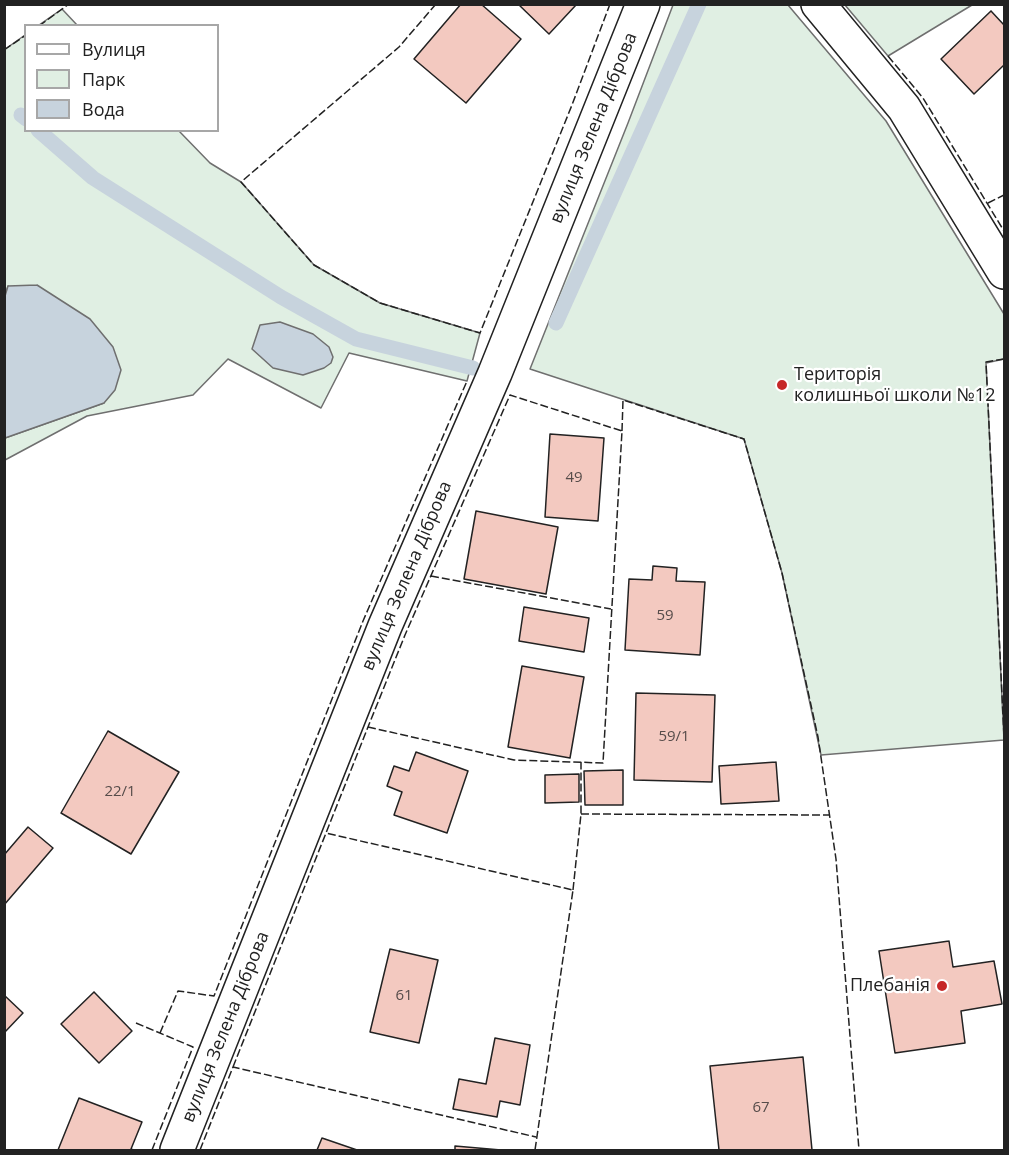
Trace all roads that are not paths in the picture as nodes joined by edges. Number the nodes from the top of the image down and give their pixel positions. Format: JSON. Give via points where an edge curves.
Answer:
{"nodes":[{"id":1,"x":643,"y":4,"type":"edge"},
{"id":2,"x":818,"y":4,"type":"edge"},
{"id":3,"x":1005,"y":272,"type":"edge"},
{"id":4,"x":177,"y":1150,"type":"edge"}],
"edges":[{"from":1,"to":4,"type":"street","name":"вулиця Зелена Діброва","via":[[495,373],[385,626]]},
{"from":2,"to":3,"type":"street","via":[[904,108]]}]}
